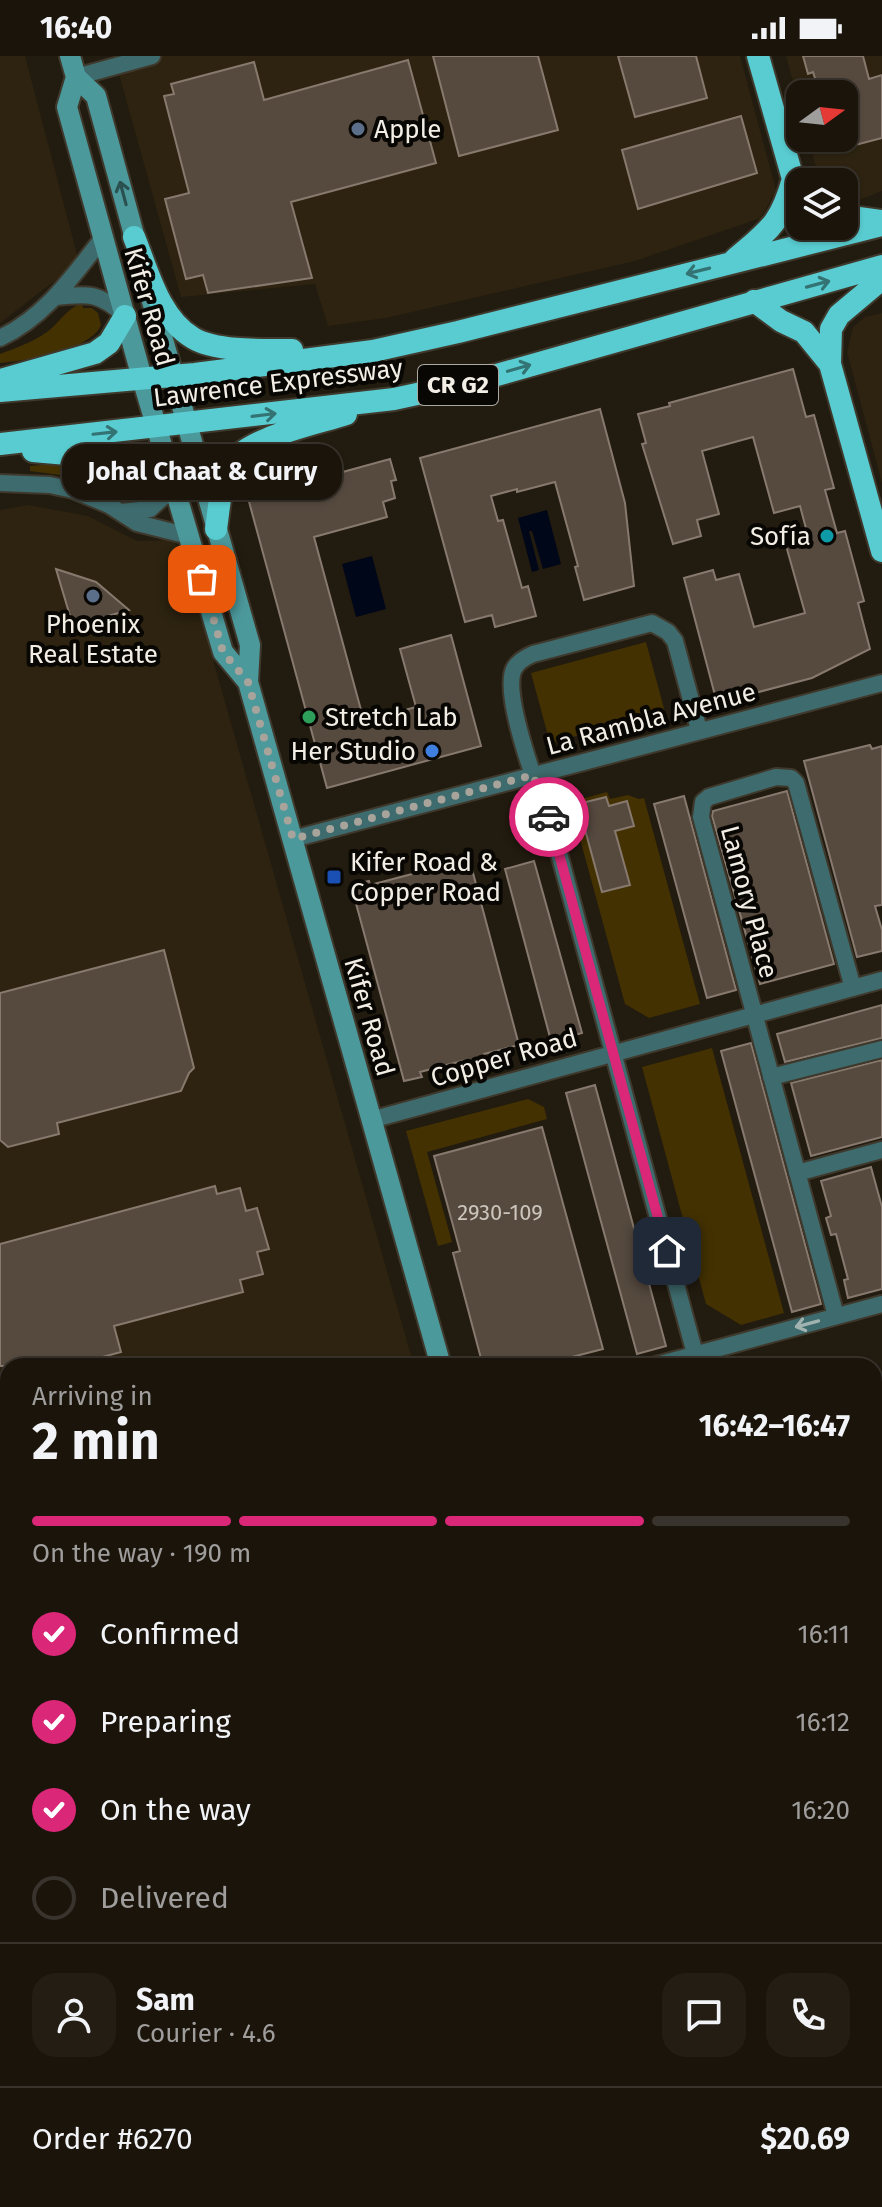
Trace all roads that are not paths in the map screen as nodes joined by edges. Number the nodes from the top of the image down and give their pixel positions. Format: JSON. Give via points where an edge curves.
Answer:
{"nodes":[{"id":1,"x":70,"y":56,"type":"edge"},
{"id":2,"x":152,"y":56,"type":"edge"},
{"id":3,"x":758,"y":56,"type":"edge"},
{"id":4,"x":76,"y":77,"type":"junction"},
{"id":5,"x":791,"y":168,"type":"edge"},
{"id":6,"x":786,"y":206,"type":"edge"},
{"id":7,"x":858,"y":219,"type":"edge"},
{"id":8,"x":882,"y":223,"type":"edge"},
{"id":9,"x":134,"y":237,"type":"junction"},
{"id":10,"x":102,"y":239,"type":"junction"},
{"id":11,"x":732,"y":262,"type":"junction"},
{"id":12,"x":882,"y":266,"type":"edge"},
{"id":13,"x":882,"y":279,"type":"edge"},
{"id":14,"x":56,"y":297,"type":"junction"},
{"id":15,"x":754,"y":301,"type":"junction"},
{"id":16,"x":125,"y":316,"type":"junction"},
{"id":17,"x":0,"y":338,"type":"edge"},
{"id":18,"x":373,"y":351,"type":"junction"},
{"id":19,"x":830,"y":364,"type":"junction"},
{"id":20,"x":172,"y":377,"type":"junction"},
{"id":21,"x":142,"y":378,"type":"junction"},
{"id":22,"x":0,"y":380,"type":"edge"},
{"id":23,"x":0,"y":391,"type":"edge"},
{"id":24,"x":394,"y":399,"type":"junction"},
{"id":25,"x":186,"y":424,"type":"junction"},
{"id":26,"x":157,"y":427,"type":"junction"},
{"id":27,"x":0,"y":446,"type":"edge"},
{"id":28,"x":0,"y":483,"type":"edge"},
{"id":29,"x":175,"y":486,"type":"junction"},
{"id":30,"x":118,"y":512,"type":"junction"},
{"id":31,"x":216,"y":529,"type":"junction"},
{"id":32,"x":189,"y":536,"type":"junction"},
{"id":33,"x":882,"y":551,"type":"edge"},
{"id":34,"x":248,"y":682,"type":"junction"},
{"id":35,"x":882,"y":683,"type":"edge"},
{"id":36,"x":699,"y":730,"type":"junction"},
{"id":37,"x":533,"y":775,"type":"junction"},
{"id":38,"x":293,"y":839,"type":"junction"},
{"id":39,"x":882,"y":980,"type":"edge"},
{"id":40,"x":853,"y":988,"type":"junction"},
{"id":41,"x":754,"y":1014,"type":"junction"},
{"id":42,"x":882,"y":1049,"type":"edge"},
{"id":43,"x":613,"y":1053,"type":"junction"},
{"id":44,"x":771,"y":1077,"type":"junction"},
{"id":45,"x":371,"y":1120,"type":"junction"},
{"id":46,"x":882,"y":1150,"type":"edge"},
{"id":47,"x":797,"y":1173,"type":"junction"},
{"id":48,"x":882,"y":1304,"type":"edge"},
{"id":49,"x":836,"y":1316,"type":"junction"},
{"id":50,"x":695,"y":1354,"type":"junction"},
{"id":51,"x":439,"y":1358,"type":"edge"},
{"id":52,"x":681,"y":1358,"type":"edge"}],
"edges":[{"from":1,"to":4,"type":"main road","name":"Kifer Road"},
{"from":2,"to":4,"type":"street"},
{"from":3,"to":5,"type":"highway"},
{"from":9,"to":4,"type":"main road","name":"Kifer Road","one_way":true,"via":[[96,96]]},
{"from":4,"to":10,"type":"main road","name":"Kifer Road","via":[[67,107]]},
{"from":6,"to":11,"type":"highway","via":[[775,224]]},
{"from":7,"to":8,"type":"highway"},
{"from":8,"to":11,"type":"highway","name":"Lawrence Expressway","number":"CR G2"},
{"from":9,"to":18,"type":"highway","via":[[173,321],[194,339],[262,350]]},
{"from":9,"to":20,"type":"main road","name":"Kifer Road"},
{"from":10,"to":14,"type":"street"},
{"from":10,"to":16,"type":"main road","name":"Kifer Road"},
{"from":11,"to":18,"type":"highway","name":"Lawrence Expressway","number":"CR G2","one_way":true},
{"from":15,"to":12,"type":"highway","name":"Lawrence Expressway","number":"CR G2","one_way":true},
{"from":13,"to":19,"type":"highway","via":[[839,315],[831,329]]},
{"from":14,"to":16,"type":"street","via":[[97,296]]},
{"from":14,"to":17,"type":"street"},
{"from":15,"to":19,"type":"highway","via":[[804,332]]},
{"from":24,"to":15,"type":"highway","name":"Lawrence Expressway","number":"CR G2","one_way":true,"via":[[472,382]]},
{"from":16,"to":21,"type":"main road","name":"Kifer Road"},
{"from":16,"to":22,"type":"highway","via":[[109,343],[95,353]]},
{"from":18,"to":20,"type":"highway","name":"Lawrence Expressway","number":"CR G2"},
{"from":19,"to":33,"type":"highway"},
{"from":20,"to":21,"type":"highway","name":"Lawrence Expressway","number":"CR G2"},
{"from":20,"to":25,"type":"main road","name":"Kifer Road"},
{"from":21,"to":23,"type":"highway","name":"Lawrence Expressway","number":"CR G2"},
{"from":21,"to":26,"type":"main road","name":"Kifer Road"},
{"from":25,"to":24,"type":"highway","name":"Lawrence Expressway","number":"CR G2","one_way":true},
{"from":24,"to":31,"type":"highway","via":[[237,454],[228,468]]},
{"from":25,"to":26,"type":"highway","name":"Lawrence Expressway","number":"CR G2"},
{"from":25,"to":31,"type":"main road","name":"Kifer Road"},
{"from":27,"to":26,"type":"highway","name":"Lawrence Expressway","number":"CR G2","one_way":true},
{"from":26,"to":29,"type":"main road","name":"Kifer Road"},
{"from":27,"to":29,"type":"highway","via":[[125,459]]},
{"from":28,"to":30,"type":"street","via":[[73,490]]},
{"from":29,"to":30,"type":"street","via":[[150,509]]},
{"from":29,"to":32,"type":"main road","name":"Kifer Road"},
{"from":30,"to":32,"type":"street","via":[[137,523]]},
{"from":31,"to":34,"type":"main road","name":"Kifer Road","via":[[250,645]]},
{"from":32,"to":34,"type":"main road","name":"Kifer Road","via":[[223,652]]},
{"from":34,"to":38,"type":"main road","name":"Kifer Road"},
{"from":35,"to":36,"type":"street","name":"La Rambla Avenue"},
{"from":36,"to":37,"type":"street","name":"La Rambla Avenue"},
{"from":36,"to":37,"type":"street","via":[[675,641],[661,627],[642,624],[533,654],[517,664],[511,693]]},
{"from":37,"to":38,"type":"street","name":"La Rambla Avenue"},
{"from":37,"to":43,"type":"street"},
{"from":38,"to":45,"type":"main road","name":"Kifer Road"},
{"from":39,"to":40,"type":"street","name":"Copper Road"},
{"from":40,"to":41,"type":"street","name":"Copper Road"},
{"from":40,"to":41,"type":"street","name":"Lamory Place","via":[[800,790],[791,778],[776,777],[715,793],[701,809]]},
{"from":41,"to":43,"type":"street","name":"Copper Road"},
{"from":41,"to":44,"type":"street","name":"Lamory Place"},
{"from":42,"to":44,"type":"street"},
{"from":43,"to":45,"type":"street","name":"Copper Road"},
{"from":43,"to":50,"type":"street"},
{"from":44,"to":47,"type":"street","name":"Lamory Place"},
{"from":45,"to":51,"type":"main road","name":"Kifer Road"},
{"from":46,"to":47,"type":"street"},
{"from":47,"to":49,"type":"street","name":"Lamory Place"},
{"from":48,"to":49,"type":"street"},
{"from":49,"to":50,"type":"street","one_way":true},
{"from":50,"to":52,"type":"street"}]}
